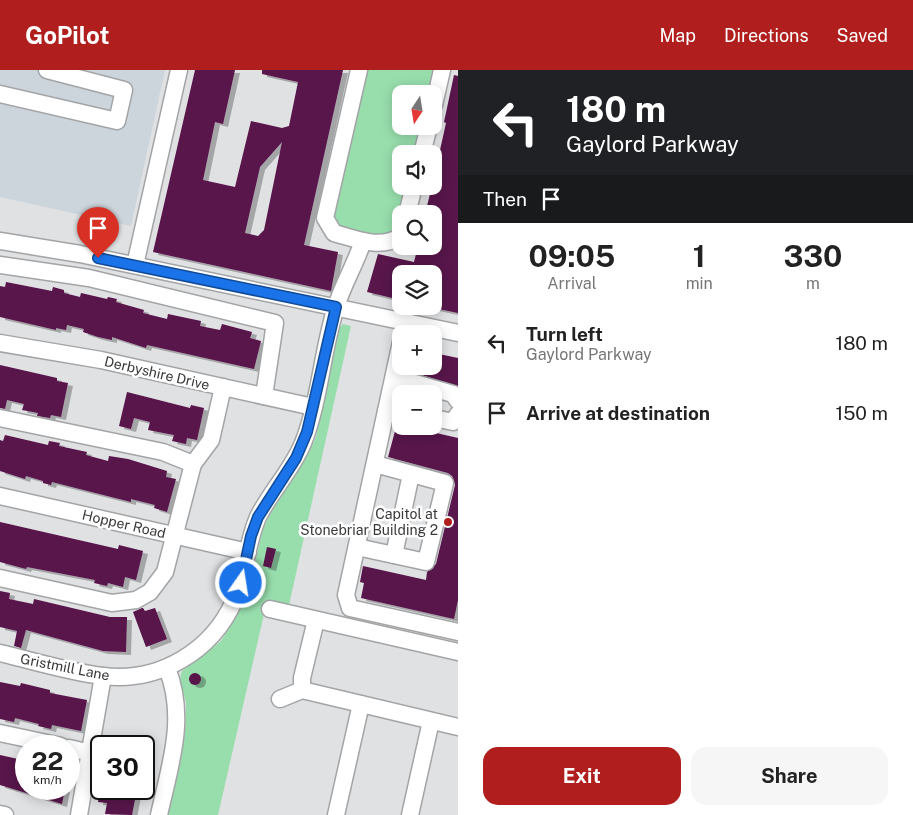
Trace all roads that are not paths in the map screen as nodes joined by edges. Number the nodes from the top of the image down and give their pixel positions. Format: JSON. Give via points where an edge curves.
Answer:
{"nodes":[{"id":1,"x":46,"y":70,"type":"edge"},
{"id":2,"x":179,"y":70,"type":"edge"},
{"id":3,"x":359,"y":70,"type":"edge"},
{"id":4,"x":442,"y":70,"type":"edge"},
{"id":5,"x":439,"y":85,"type":"edge"},
{"id":6,"x":0,"y":94,"type":"edge"},
{"id":7,"x":0,"y":241,"type":"edge"},
{"id":8,"x":364,"y":241,"type":"junction"},
{"id":9,"x":392,"y":242,"type":"edge"},
{"id":10,"x":0,"y":265,"type":"edge"},
{"id":11,"x":134,"y":265,"type":"junction"},
{"id":12,"x":336,"y":307,"type":"junction"},
{"id":13,"x":394,"y":325,"type":"edge"},
{"id":14,"x":442,"y":332,"type":"edge"},
{"id":15,"x":458,"y":334,"type":"edge"},
{"id":16,"x":0,"y":343,"type":"edge"},
{"id":17,"x":395,"y":375,"type":"edge"},
{"id":18,"x":394,"y":378,"type":"junction"},
{"id":19,"x":394,"y":385,"type":"edge"},
{"id":20,"x":223,"y":388,"type":"junction"},
{"id":21,"x":264,"y":396,"type":"junction"},
{"id":22,"x":458,"y":401,"type":"edge"},
{"id":23,"x":313,"y":408,"type":"junction"},
{"id":24,"x":458,"y":414,"type":"edge"},
{"id":25,"x":392,"y":417,"type":"edge"},
{"id":26,"x":0,"y":418,"type":"edge"},
{"id":27,"x":442,"y":420,"type":"edge"},
{"id":28,"x":193,"y":464,"type":"junction"},
{"id":29,"x":375,"y":464,"type":"junction"},
{"id":30,"x":411,"y":474,"type":"junction"},
{"id":31,"x":0,"y":496,"type":"edge"},
{"id":32,"x":174,"y":535,"type":"junction"},
{"id":33,"x":357,"y":547,"type":"junction"},
{"id":34,"x":248,"y":552,"type":"junction"},
{"id":35,"x":394,"y":555,"type":"junction"},
{"id":36,"x":0,"y":578,"type":"edge"},
{"id":37,"x":270,"y":609,"type":"dead end"},
{"id":38,"x":316,"y":620,"type":"junction"},
{"id":39,"x":458,"y":632,"type":"edge"},
{"id":40,"x":458,"y":652,"type":"edge"},
{"id":41,"x":0,"y":653,"type":"edge"},
{"id":42,"x":167,"y":668,"type":"junction"},
{"id":43,"x":103,"y":676,"type":"junction"},
{"id":44,"x":302,"y":690,"type":"junction"},
{"id":45,"x":280,"y":699,"type":"dead end"},
{"id":46,"x":361,"y":704,"type":"junction"},
{"id":47,"x":431,"y":721,"type":"junction"},
{"id":48,"x":458,"y":727,"type":"edge"},
{"id":49,"x":0,"y":733,"type":"edge"},
{"id":50,"x":94,"y":735,"type":"edge"},
{"id":51,"x":15,"y":736,"type":"edge"},
{"id":52,"x":90,"y":758,"type":"edge"},
{"id":53,"x":0,"y":814,"type":"edge"},
{"id":54,"x":5,"y":815,"type":"edge"},
{"id":55,"x":79,"y":815,"type":"edge"},
{"id":56,"x":159,"y":815,"type":"edge"},
{"id":57,"x":336,"y":815,"type":"edge"},
{"id":58,"x":410,"y":815,"type":"edge"}],
"edges":[{"from":1,"to":6,"type":"street","via":[[124,90],[117,121]]},
{"from":2,"to":11,"type":"street"},
{"from":3,"to":8,"type":"street","via":[[325,218],[334,233]]},
{"from":4,"to":5,"type":"street"},
{"from":7,"to":11,"type":"street"},
{"from":8,"to":9,"type":"street"},
{"from":8,"to":12,"type":"street","name":"Gristmill Lane"},
{"from":10,"to":21,"type":"street","via":[[89,278],[275,323]]},
{"from":11,"to":12,"type":"street"},
{"from":12,"to":13,"type":"street"},
{"from":12,"to":23,"type":"street","name":"Gristmill Lane"},
{"from":14,"to":15,"type":"street"},
{"from":16,"to":20,"type":"street","name":"Derbyshire Drive","via":[[101,360]]},
{"from":17,"to":18,"type":"street"},
{"from":18,"to":19,"type":"street"},
{"from":18,"to":22,"type":"street","via":[[453,394]]},
{"from":20,"to":21,"type":"street","name":"Derbyshire Drive"},
{"from":20,"to":28,"type":"street","via":[[212,440]]},
{"from":21,"to":23,"type":"street","name":"Derbyshire Drive"},
{"from":23,"to":34,"type":"street","name":"Gristmill Lane","via":[[302,445],[258,517]]},
{"from":24,"to":27,"type":"street","via":[[453,422]]},
{"from":25,"to":29,"type":"street"},
{"from":26,"to":28,"type":"street","via":[[163,452]]},
{"from":28,"to":32,"type":"street"},
{"from":29,"to":30,"type":"street"},
{"from":29,"to":33,"type":"street"},
{"from":30,"to":35,"type":"street"},
{"from":30,"to":35,"type":"street","via":[[445,483],[426,562]]},
{"from":31,"to":32,"type":"street","name":"Hopper Road"},
{"from":32,"to":34,"type":"street","name":"Hopper Road"},
{"from":32,"to":36,"type":"street","via":[[159,583],[144,596],[128,602],[104,602]]},
{"from":33,"to":35,"type":"street"},
{"from":33,"to":39,"type":"street","via":[[346,595],[350,608]]},
{"from":34,"to":42,"type":"street","name":"Gristmill Lane","via":[[238,593],[221,624],[196,651]]},
{"from":37,"to":38,"type":"street"},
{"from":38,"to":40,"type":"street"},
{"from":38,"to":44,"type":"street"},
{"from":41,"to":43,"type":"street","name":"Gristmill Lane"},
{"from":42,"to":43,"type":"street","name":"Gristmill Lane","via":[[133,676]]},
{"from":42,"to":56,"type":"street","via":[[175,691],[178,722]]},
{"from":43,"to":50,"type":"street"},
{"from":44,"to":45,"type":"street"},
{"from":44,"to":46,"type":"street"},
{"from":46,"to":47,"type":"street"},
{"from":46,"to":57,"type":"street"},
{"from":47,"to":48,"type":"street"},
{"from":47,"to":58,"type":"street"},
{"from":49,"to":51,"type":"street"},
{"from":52,"to":55,"type":"street"},
{"from":53,"to":54,"type":"street"}]}
